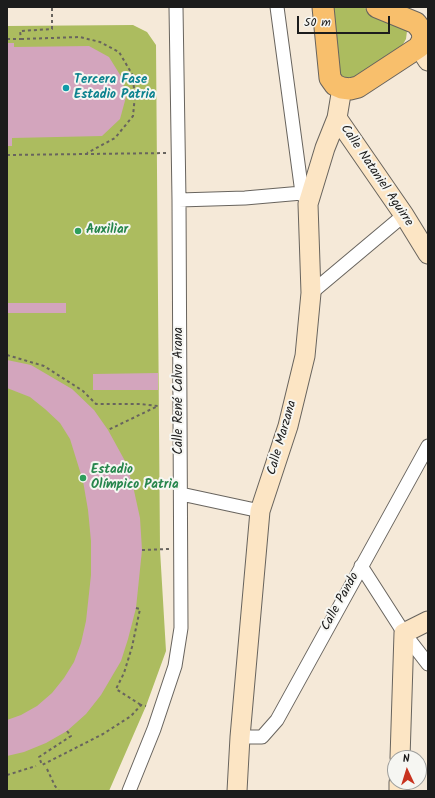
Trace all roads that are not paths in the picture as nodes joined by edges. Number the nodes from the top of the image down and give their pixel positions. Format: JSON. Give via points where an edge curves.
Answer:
{"nodes":[{"id":1,"x":176,"y":7,"type":"edge"},
{"id":2,"x":277,"y":7,"type":"edge"},
{"id":3,"x":323,"y":7,"type":"edge"},
{"id":4,"x":377,"y":7,"type":"edge"},
{"id":5,"x":424,"y":44,"type":"edge"},
{"id":6,"x":342,"y":88,"type":"junction"},
{"id":7,"x":337,"y":118,"type":"junction"},
{"id":8,"x":305,"y":198,"type":"junction"},
{"id":9,"x":179,"y":200,"type":"junction"},
{"id":10,"x":404,"y":215,"type":"junction"},
{"id":11,"x":428,"y":254,"type":"edge"},
{"id":12,"x":311,"y":293,"type":"junction"},
{"id":13,"x":428,"y":446,"type":"edge"},
{"id":14,"x":424,"y":463,"type":"edge"},
{"id":15,"x":181,"y":494,"type":"junction"},
{"id":16,"x":260,"y":511,"type":"junction"},
{"id":17,"x":361,"y":566,"type":"junction"},
{"id":18,"x":428,"y":621,"type":"edge"},
{"id":19,"x":404,"y":633,"type":"junction"},
{"id":20,"x":428,"y":664,"type":"edge"},
{"id":21,"x":240,"y":737,"type":"junction"},
{"id":22,"x":400,"y":750,"type":"edge"},
{"id":23,"x":129,"y":791,"type":"edge"},
{"id":24,"x":237,"y":791,"type":"edge"}],
"edges":[{"from":1,"to":9,"type":"street","name":"Calle René Calvo Arana"},
{"from":2,"to":8,"type":"street"},
{"from":3,"to":6,"type":"main road","via":[[330,78],[335,85]]},
{"from":4,"to":5,"type":"main road","via":[[416,23],[422,31]]},
{"from":5,"to":6,"type":"main road","via":[[358,87]]},
{"from":6,"to":7,"type":"main road","name":"Calle Marzana"},
{"from":7,"to":8,"type":"main road","name":"Calle Marzana"},
{"from":7,"to":10,"type":"main road","name":"Calle Nataniel Aguirre"},
{"from":8,"to":9,"type":"street"},
{"from":8,"to":12,"type":"main road","name":"Calle Marzana"},
{"from":9,"to":15,"type":"street","name":"Calle René Calvo Arana"},
{"from":10,"to":11,"type":"main road","name":"Calle Nataniel Aguirre"},
{"from":10,"to":12,"type":"street"},
{"from":12,"to":16,"type":"main road","name":"Calle Marzana","via":[[305,356],[288,426]]},
{"from":13,"to":14,"type":"street","name":"Calle Pando"},
{"from":14,"to":17,"type":"street","name":"Calle Pando"},
{"from":15,"to":16,"type":"street"},
{"from":15,"to":23,"type":"street","name":"Calle René Calvo Arana","via":[[181,628],[175,666],[154,729]]},
{"from":16,"to":21,"type":"main road","name":"Calle Marzana"},
{"from":17,"to":19,"type":"street"},
{"from":17,"to":21,"type":"street","name":"Calle Pando","via":[[277,720],[262,737]]},
{"from":18,"to":19,"type":"main road"},
{"from":19,"to":20,"type":"street"},
{"from":19,"to":22,"type":"main road"},
{"from":21,"to":24,"type":"main road","name":"Calle Marzana"}]}
